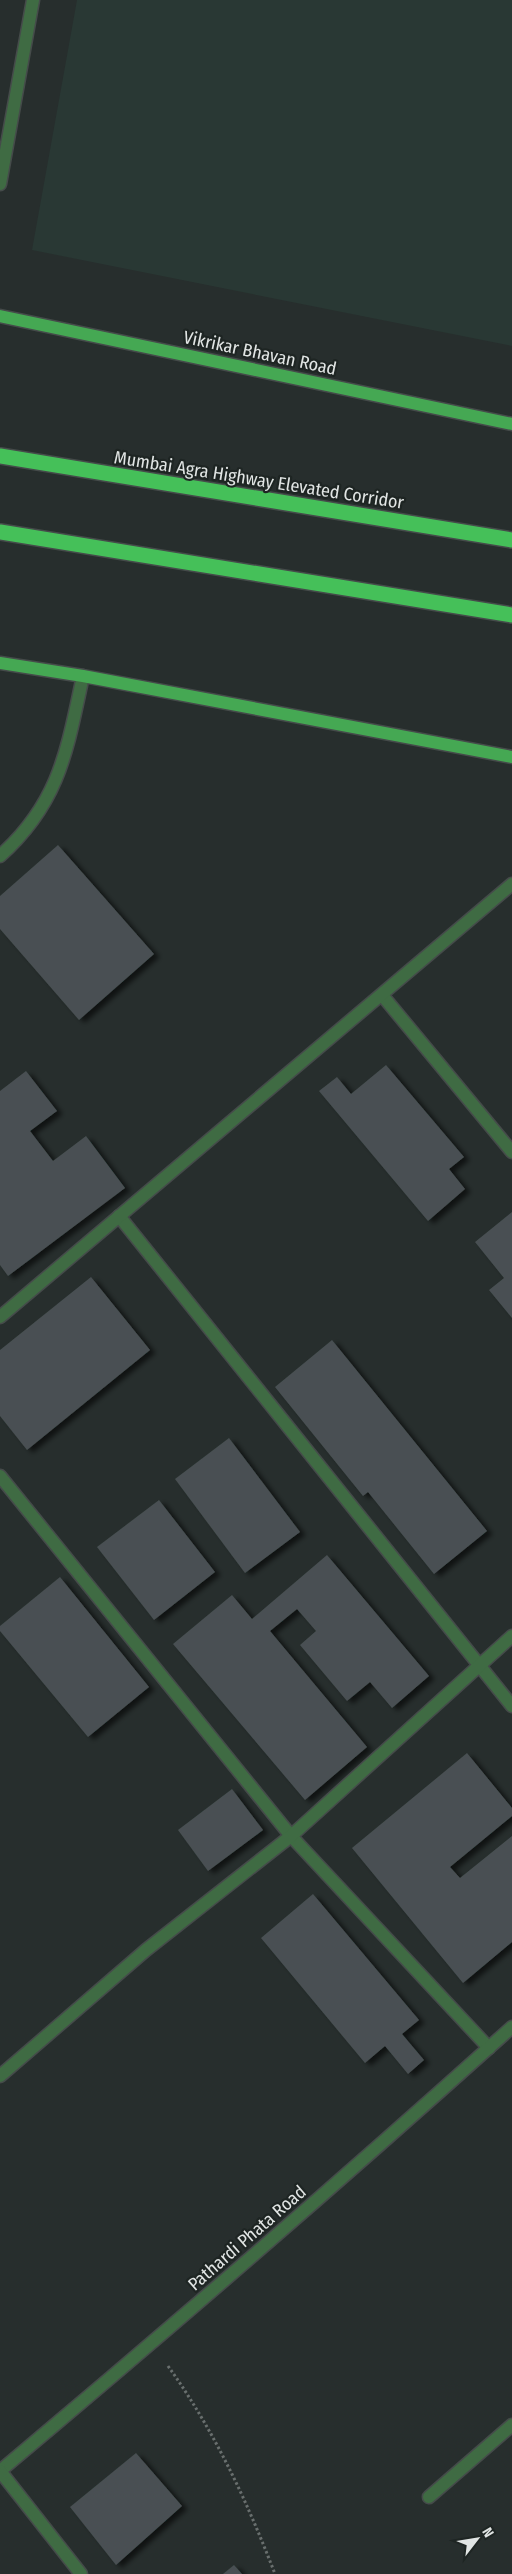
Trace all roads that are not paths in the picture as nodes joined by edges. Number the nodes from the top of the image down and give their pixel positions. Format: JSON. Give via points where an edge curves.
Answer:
{"nodes":[{"id":1,"x":33,"y":0,"type":"edge"},
{"id":2,"x":0,"y":184,"type":"edge"},
{"id":3,"x":0,"y":316,"type":"edge"},
{"id":4,"x":512,"y":424,"type":"edge"},
{"id":5,"x":0,"y":456,"type":"edge"},
{"id":6,"x":0,"y":532,"type":"edge"},
{"id":7,"x":512,"y":540,"type":"edge"},
{"id":8,"x":512,"y":615,"type":"edge"},
{"id":9,"x":0,"y":662,"type":"edge"},
{"id":10,"x":83,"y":676,"type":"junction"},
{"id":11,"x":512,"y":757,"type":"edge"},
{"id":12,"x":0,"y":856,"type":"edge"},
{"id":13,"x":512,"y":884,"type":"edge"},
{"id":14,"x":382,"y":995,"type":"junction"},
{"id":15,"x":512,"y":1152,"type":"edge"},
{"id":16,"x":119,"y":1216,"type":"junction"},
{"id":17,"x":0,"y":1317,"type":"edge"},
{"id":18,"x":0,"y":1476,"type":"edge"},
{"id":19,"x":512,"y":1636,"type":"edge"},
{"id":20,"x":479,"y":1664,"type":"junction"},
{"id":21,"x":512,"y":1706,"type":"edge"},
{"id":22,"x":291,"y":1836,"type":"junction"},
{"id":23,"x":512,"y":2027,"type":"edge"},
{"id":24,"x":489,"y":2048,"type":"junction"},
{"id":25,"x":0,"y":2076,"type":"edge"},
{"id":26,"x":512,"y":2424,"type":"edge"},
{"id":27,"x":0,"y":2471,"type":"edge"},
{"id":28,"x":429,"y":2497,"type":"dead end"},
{"id":29,"x":81,"y":2574,"type":"edge"}],
"edges":[{"from":1,"to":2,"type":"street"},
{"from":3,"to":4,"type":"main road","name":"Vikrikar Bhavan Road"},
{"from":5,"to":7,"type":"highway","name":"Mumbai Agra Highway Elevated Corridor"},
{"from":6,"to":8,"type":"highway"},
{"from":9,"to":10,"type":"main road"},
{"from":10,"to":11,"type":"main road"},
{"from":10,"to":12,"type":"street","via":[[65,757],[56,782],[34,820]]},
{"from":13,"to":14,"type":"street"},
{"from":14,"to":15,"type":"street"},
{"from":14,"to":16,"type":"street"},
{"from":16,"to":17,"type":"street"},
{"from":16,"to":20,"type":"street"},
{"from":18,"to":22,"type":"street"},
{"from":19,"to":20,"type":"street"},
{"from":20,"to":21,"type":"street"},
{"from":20,"to":22,"type":"street"},
{"from":22,"to":24,"type":"street"},
{"from":22,"to":25,"type":"street","via":[[146,1950]]},
{"from":23,"to":24,"type":"street","name":"Pathardi Phata Road"},
{"from":24,"to":27,"type":"street","name":"Pathardi Phata Road","via":[[376,2150]]},
{"from":26,"to":28,"type":"street"},
{"from":27,"to":29,"type":"street"}]}
